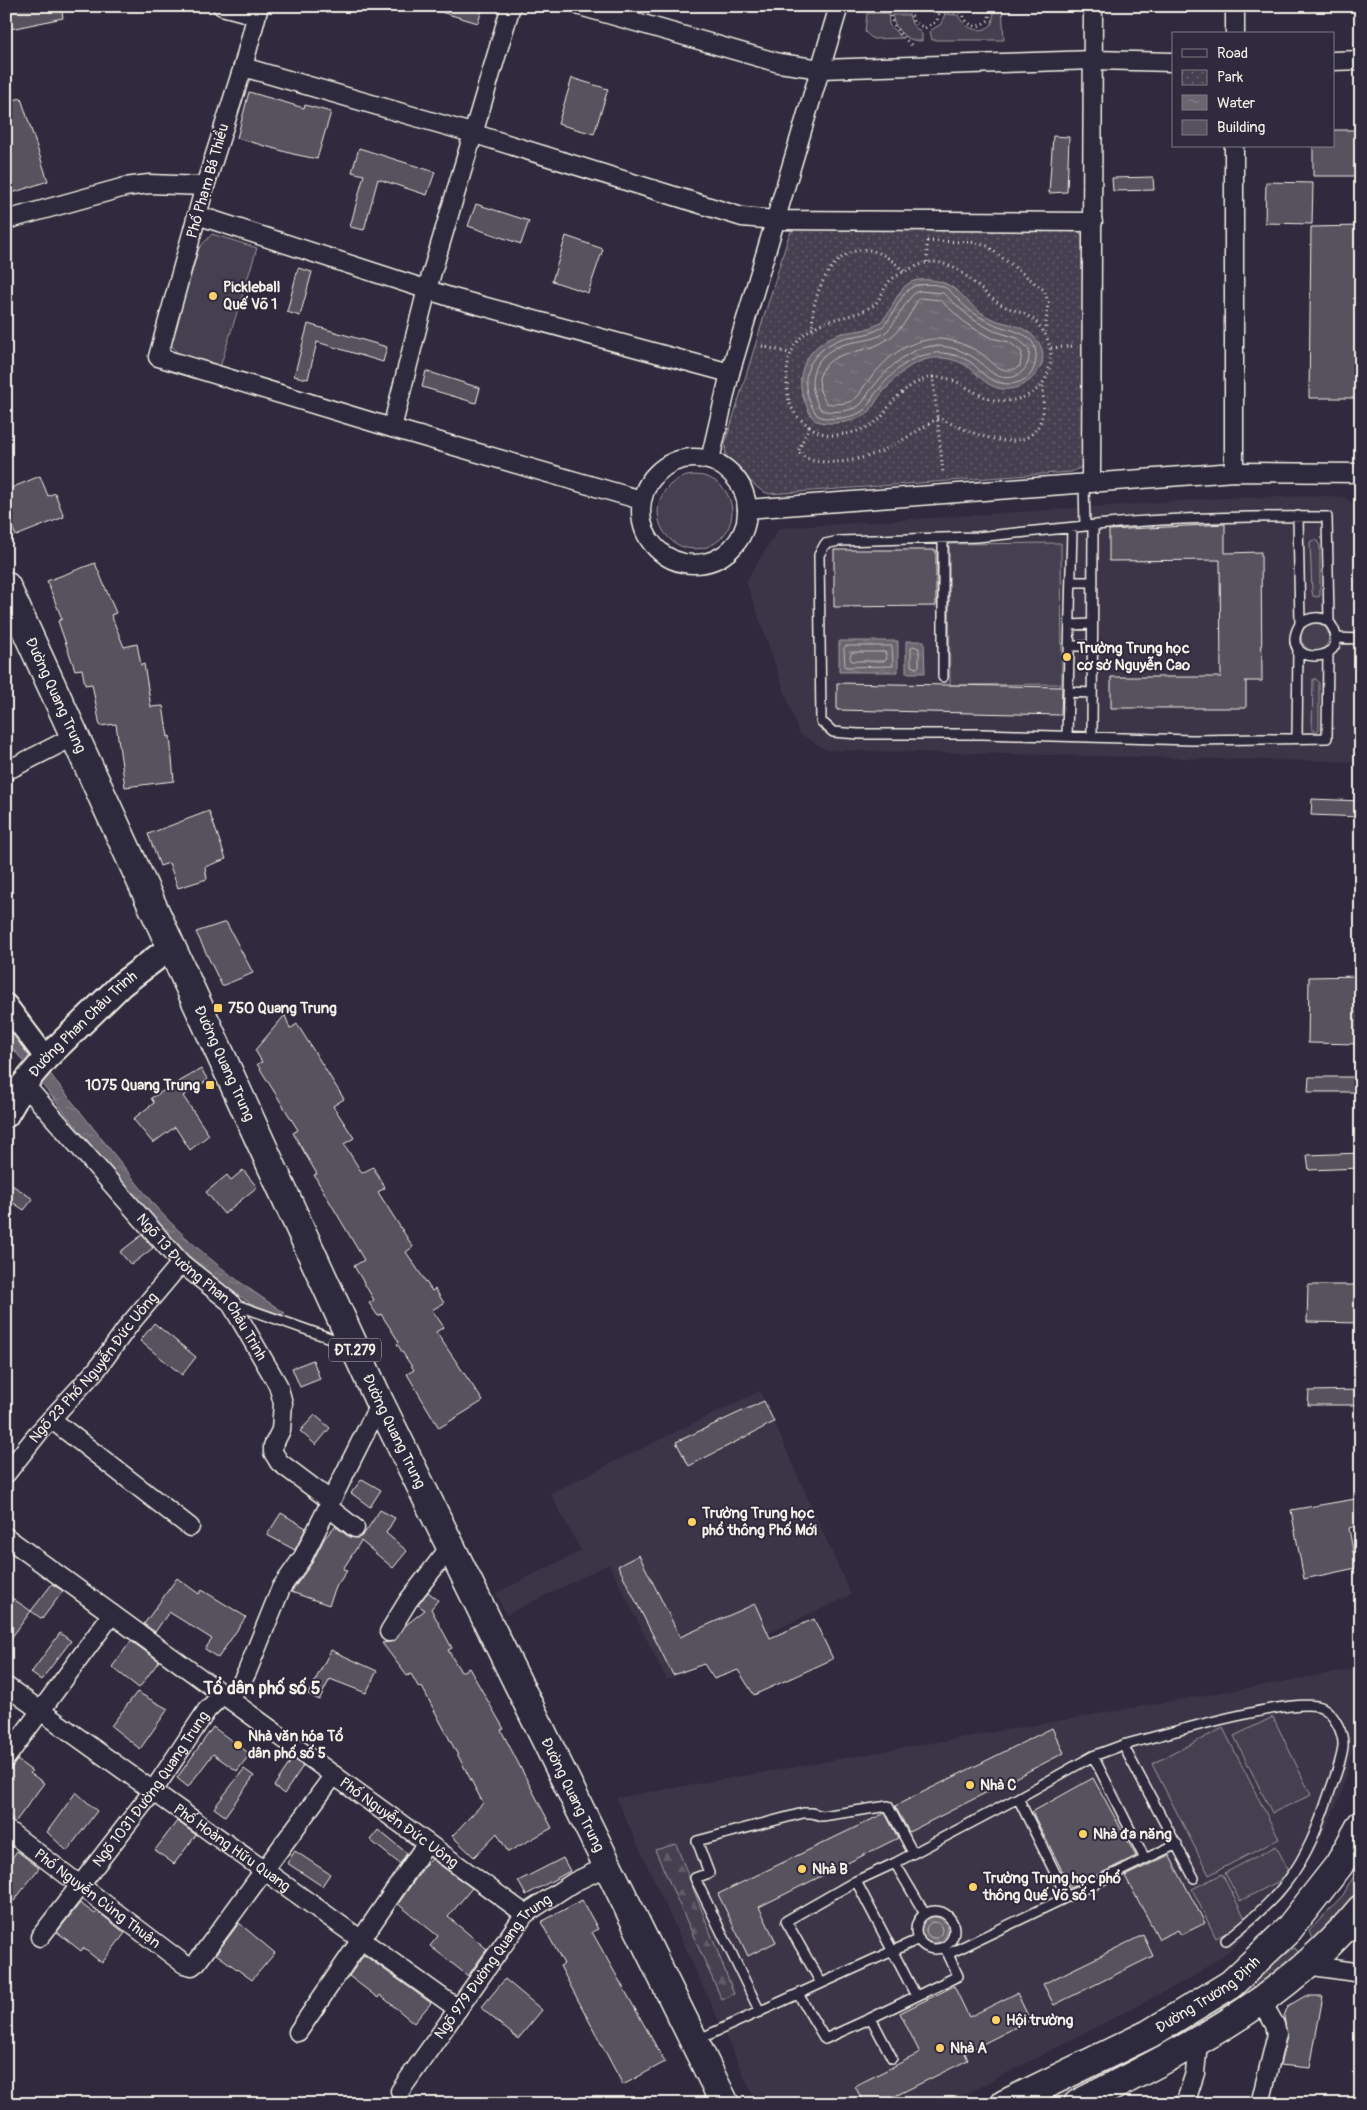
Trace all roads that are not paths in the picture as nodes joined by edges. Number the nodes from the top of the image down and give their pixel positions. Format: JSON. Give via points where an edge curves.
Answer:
{"nodes":[{"id":1,"x":222,"y":6,"type":"edge"},
{"id":2,"x":510,"y":6,"type":"edge"},
{"id":3,"x":580,"y":6,"type":"edge"},
{"id":4,"x":839,"y":6,"type":"edge"},
{"id":5,"x":1093,"y":6,"type":"edge"},
{"id":6,"x":1235,"y":6,"type":"edge"},
{"id":7,"x":258,"y":11,"type":"edge"},
{"id":8,"x":1235,"y":32,"type":"edge"},
{"id":9,"x":1094,"y":60,"type":"junction"},
{"id":10,"x":1361,"y":60,"type":"edge"},
{"id":11,"x":1334,"y":61,"type":"edge"},
{"id":12,"x":1172,"y":62,"type":"edge"},
{"id":13,"x":242,"y":67,"type":"junction"},
{"id":14,"x":821,"y":69,"type":"junction"},
{"id":15,"x":475,"y":134,"type":"junction"},
{"id":16,"x":1234,"y":148,"type":"edge"},
{"id":17,"x":205,"y":186,"type":"junction"},
{"id":18,"x":197,"y":215,"type":"junction"},
{"id":19,"x":6,"y":220,"type":"edge"},
{"id":20,"x":775,"y":220,"type":"junction"},
{"id":21,"x":1093,"y":222,"type":"junction"},
{"id":22,"x":428,"y":290,"type":"junction"},
{"id":23,"x":730,"y":373,"type":"junction"},
{"id":24,"x":392,"y":428,"type":"junction"},
{"id":25,"x":710,"y":460,"type":"junction"},
{"id":26,"x":1234,"y":472,"type":"junction"},
{"id":27,"x":1361,"y":473,"type":"edge"},
{"id":28,"x":1087,"y":483,"type":"junction"},
{"id":29,"x":641,"y":500,"type":"junction"},
{"id":30,"x":747,"y":508,"type":"junction"},
{"id":31,"x":1298,"y":516,"type":"junction"},
{"id":32,"x":1089,"y":526,"type":"junction"},
{"id":33,"x":1072,"y":528,"type":"junction"},
{"id":34,"x":943,"y":538,"type":"junction"},
{"id":35,"x":1071,"y":582,"type":"junction"},
{"id":36,"x":1093,"y":582,"type":"junction"},
{"id":37,"x":6,"y":586,"type":"edge"},
{"id":38,"x":1329,"y":622,"type":"junction"},
{"id":39,"x":1092,"y":624,"type":"junction"},
{"id":40,"x":1300,"y":624,"type":"junction"},
{"id":41,"x":1070,"y":625,"type":"junction"},
{"id":42,"x":1335,"y":638,"type":"junction"},
{"id":43,"x":1361,"y":639,"type":"edge"},
{"id":44,"x":1069,"y":646,"type":"junction"},
{"id":45,"x":1092,"y":646,"type":"junction"},
{"id":46,"x":1298,"y":648,"type":"junction"},
{"id":47,"x":1328,"y":652,"type":"junction"},
{"id":48,"x":943,"y":677,"type":"dead end"},
{"id":49,"x":1068,"y":692,"type":"junction"},
{"id":50,"x":1092,"y":693,"type":"junction"},
{"id":51,"x":75,"y":736,"type":"junction"},
{"id":52,"x":1067,"y":736,"type":"junction"},
{"id":53,"x":1092,"y":737,"type":"junction"},
{"id":54,"x":1297,"y":738,"type":"junction"},
{"id":55,"x":6,"y":771,"type":"edge"},
{"id":56,"x":172,"y":946,"type":"junction"},
{"id":57,"x":6,"y":1005,"type":"edge"},
{"id":58,"x":46,"y":1058,"type":"junction"},
{"id":59,"x":24,"y":1084,"type":"junction"},
{"id":60,"x":6,"y":1115,"type":"edge"},
{"id":61,"x":181,"y":1263,"type":"junction"},
{"id":62,"x":230,"y":1302,"type":"junction"},
{"id":63,"x":353,"y":1346,"type":"junction"},
{"id":64,"x":380,"y":1403,"type":"junction"},
{"id":65,"x":51,"y":1419,"type":"junction"},
{"id":66,"x":6,"y":1474,"type":"edge"},
{"id":67,"x":329,"y":1504,"type":"junction"},
{"id":68,"x":190,"y":1527,"type":"dead end"},
{"id":69,"x":355,"y":1528,"type":"dead end"},
{"id":70,"x":6,"y":1537,"type":"edge"},
{"id":71,"x":450,"y":1547,"type":"junction"},
{"id":72,"x":112,"y":1614,"type":"junction"},
{"id":73,"x":389,"y":1632,"type":"dead end"},
{"id":74,"x":6,"y":1686,"type":"edge"},
{"id":75,"x":224,"y":1696,"type":"junction"},
{"id":76,"x":41,"y":1711,"type":"junction"},
{"id":77,"x":1123,"y":1745,"type":"junction"},
{"id":78,"x":1093,"y":1756,"type":"junction"},
{"id":79,"x":6,"y":1758,"type":"edge"},
{"id":80,"x":334,"y":1775,"type":"junction"},
{"id":81,"x":153,"y":1791,"type":"junction"},
{"id":82,"x":1018,"y":1798,"type":"junction"},
{"id":83,"x":1361,"y":1825,"type":"edge"},
{"id":84,"x":6,"y":1828,"type":"edge"},
{"id":85,"x":427,"y":1843,"type":"junction"},
{"id":86,"x":1177,"y":1844,"type":"junction"},
{"id":87,"x":913,"y":1853,"type":"junction"},
{"id":88,"x":1145,"y":1859,"type":"junction"},
{"id":89,"x":895,"y":1863,"type":"junction"},
{"id":90,"x":608,"y":1866,"type":"junction"},
{"id":91,"x":264,"y":1871,"type":"junction"},
{"id":92,"x":1194,"y":1878,"type":"dead end"},
{"id":93,"x":856,"y":1881,"type":"junction"},
{"id":94,"x":80,"y":1883,"type":"junction"},
{"id":95,"x":1067,"y":1897,"type":"junction"},
{"id":96,"x":1361,"y":1909,"type":"edge"},
{"id":97,"x":525,"y":1914,"type":"junction"},
{"id":98,"x":925,"y":1914,"type":"junction"},
{"id":99,"x":1288,"y":1930,"type":"junction"},
{"id":100,"x":40,"y":1937,"type":"dead end"},
{"id":101,"x":918,"y":1939,"type":"junction"},
{"id":102,"x":361,"y":1940,"type":"junction"},
{"id":103,"x":1226,"y":1940,"type":"dead end"},
{"id":104,"x":946,"y":1950,"type":"junction"},
{"id":105,"x":892,"y":1951,"type":"junction"},
{"id":106,"x":1312,"y":1960,"type":"junction"},
{"id":107,"x":1361,"y":1973,"type":"edge"},
{"id":108,"x":821,"y":1984,"type":"junction"},
{"id":109,"x":798,"y":1994,"type":"junction"},
{"id":110,"x":916,"y":1996,"type":"junction"},
{"id":111,"x":1262,"y":2002,"type":"junction"},
{"id":112,"x":458,"y":2009,"type":"junction"},
{"id":113,"x":760,"y":2012,"type":"junction"},
{"id":114,"x":871,"y":2018,"type":"junction"},
{"id":115,"x":298,"y":2032,"type":"dead end"},
{"id":116,"x":695,"y":2041,"type":"junction"},
{"id":117,"x":1198,"y":2042,"type":"junction"},
{"id":118,"x":892,"y":2058,"type":"dead end"},
{"id":119,"x":400,"y":2091,"type":"dead end"},
{"id":120,"x":725,"y":2104,"type":"edge"},
{"id":121,"x":1005,"y":2104,"type":"edge"},
{"id":122,"x":1078,"y":2104,"type":"edge"},
{"id":123,"x":1185,"y":2104,"type":"edge"},
{"id":124,"x":1260,"y":2104,"type":"edge"}],
"edges":[{"from":1,"to":7,"type":"street"},
{"from":2,"to":15,"type":"street"},
{"from":3,"to":14,"type":"street","via":[[779,63]]},
{"from":4,"to":14,"type":"street"},
{"from":5,"to":9,"type":"street"},
{"from":6,"to":8,"type":"street"},
{"from":7,"to":13,"type":"street","name":"Phố Phạm Bá Thiều"},
{"from":9,"to":12,"type":"street"},
{"from":9,"to":14,"type":"street"},
{"from":9,"to":21,"type":"street"},
{"from":10,"to":11,"type":"street"},
{"from":13,"to":15,"type":"street"},
{"from":13,"to":17,"type":"street","name":"Phố Phạm Bá Thiều"},
{"from":14,"to":20,"type":"street"},
{"from":15,"to":20,"type":"street","via":[[742,217]]},
{"from":15,"to":22,"type":"street"},
{"from":16,"to":26,"type":"street"},
{"from":17,"to":18,"type":"street","name":"Phố Phạm Bá Thiều"},
{"from":17,"to":19,"type":"street","via":[[149,184],[125,187]]},
{"from":18,"to":22,"type":"street"},
{"from":18,"to":24,"type":"street","name":"Phố Phạm Bá Thiều","via":[[158,357]]},
{"from":20,"to":21,"type":"street"},
{"from":20,"to":23,"type":"street"},
{"from":21,"to":28,"type":"street"},
{"from":22,"to":23,"type":"street"},
{"from":22,"to":24,"type":"street"},
{"from":23,"to":25,"type":"street"},
{"from":24,"to":29,"type":"street"},
{"from":25,"to":29,"type":"street","via":[[693,458],[670,463],[651,478]]},
{"from":25,"to":30,"type":"street","via":[[736,478]]},
{"from":26,"to":27,"type":"street"},
{"from":26,"to":28,"type":"street"},
{"from":28,"to":30,"type":"street"},
{"from":28,"to":32,"type":"lane"},
{"from":29,"to":30,"type":"street","via":[[643,528],[653,545],[669,558],[689,564],[710,562],[733,546],[744,529]]},
{"from":31,"to":32,"type":"lane","via":[[1140,520]]},
{"from":31,"to":38,"type":"lane","via":[[1327,517]]},
{"from":31,"to":40,"type":"lane"},
{"from":32,"to":33,"type":"lane"},
{"from":32,"to":36,"type":"lane"},
{"from":33,"to":34,"type":"lane","via":[[977,538]]},
{"from":33,"to":35,"type":"lane"},
{"from":34,"to":48,"type":"lane"},
{"from":34,"to":52,"type":"lane","via":[[825,544],[819,555],[821,721],[833,732],[858,734]]},
{"from":35,"to":36,"type":"lane"},
{"from":35,"to":41,"type":"lane"},
{"from":36,"to":39,"type":"lane"},
{"from":37,"to":51,"type":"main road","name":"Đường Quang Trung","number":"ĐT.279"},
{"from":38,"to":40,"type":"lane","via":[[1310,618]]},
{"from":38,"to":42,"type":"lane"},
{"from":39,"to":41,"type":"lane"},
{"from":39,"to":45,"type":"lane"},
{"from":40,"to":46,"type":"lane","via":[[1295,636]]},
{"from":41,"to":44,"type":"lane"},
{"from":42,"to":43,"type":"lane"},
{"from":42,"to":47,"type":"lane"},
{"from":44,"to":45,"type":"lane"},
{"from":44,"to":49,"type":"lane"},
{"from":45,"to":50,"type":"lane"},
{"from":46,"to":47,"type":"lane","via":[[1309,657],[1323,656]]},
{"from":46,"to":54,"type":"lane"},
{"from":47,"to":54,"type":"lane","via":[[1327,738]]},
{"from":49,"to":50,"type":"lane"},
{"from":49,"to":52,"type":"lane"},
{"from":50,"to":53,"type":"lane"},
{"from":51,"to":55,"type":"street"},
{"from":51,"to":56,"type":"main road","name":"Đường Quang Trung","number":"ĐT.279"},
{"from":52,"to":53,"type":"lane"},
{"from":53,"to":54,"type":"lane","via":[[1192,740]]},
{"from":56,"to":58,"type":"main road","name":"Đường Phan Châu Trinh","via":[[122,984]]},
{"from":56,"to":63,"type":"main road","name":"Đường Quang Trung","number":"ĐT.279"},
{"from":57,"to":58,"type":"street"},
{"from":58,"to":59,"type":"main road","name":"Đường Phan Châu Trinh"},
{"from":59,"to":60,"type":"main road","name":"Đường Phan Châu Trinh"},
{"from":59,"to":61,"type":"street","name":"Ngõ 13 Đường Phan Châu Trinh"},
{"from":61,"to":62,"type":"street","name":"Ngõ 13 Đường Phan Châu Trinh"},
{"from":61,"to":65,"type":"street","name":"Ngõ 23 Phố Nguyễn Đức Uông","via":[[97,1369]]},
{"from":62,"to":63,"type":"lane"},
{"from":62,"to":67,"type":"street","name":"Ngõ 13 Đường Phan Châu Trinh","via":[[278,1385],[283,1403],[281,1430],[272,1446],[273,1452],[279,1462]]},
{"from":63,"to":64,"type":"main road","name":"Đường Quang Trung","number":"ĐT.279"},
{"from":64,"to":67,"type":"street","name":"Ngõ 1031 Đường Quang Trung"},
{"from":64,"to":71,"type":"main road","name":"Đường Quang Trung","number":"ĐT.279"},
{"from":65,"to":66,"type":"street","name":"Ngõ 23 Phố Nguyễn Đức Uông"},
{"from":65,"to":68,"type":"street"},
{"from":67,"to":69,"type":"street"},
{"from":67,"to":75,"type":"street","name":"Ngõ 1031 Đường Quang Trung","via":[[303,1557],[281,1588],[247,1672],[239,1686]]},
{"from":70,"to":72,"type":"street","name":"Phố Nguyễn Đức Uông"},
{"from":71,"to":73,"type":"street","via":[[408,1601]]},
{"from":71,"to":90,"type":"main road","name":"Đường Quang Trung","number":"ĐT.279"},
{"from":72,"to":75,"type":"street","name":"Phố Nguyễn Đức Uông"},
{"from":72,"to":76,"type":"street"},
{"from":74,"to":76,"type":"street","name":"Phố Hoàng Hữu Quang"},
{"from":75,"to":80,"type":"street","name":"Phố Nguyễn Đức Uông"},
{"from":75,"to":81,"type":"street","name":"Ngõ 1031 Đường Quang Trung","via":[[207,1710]]},
{"from":76,"to":79,"type":"street"},
{"from":76,"to":81,"type":"street","name":"Phố Hoàng Hữu Quang"},
{"from":77,"to":78,"type":"lane"},
{"from":77,"to":86,"type":"lane"},
{"from":77,"to":103,"type":"lane","via":[[1240,1716],[1311,1705],[1322,1707],[1340,1730],[1343,1746],[1340,1764],[1310,1848],[1264,1910]]},
{"from":78,"to":82,"type":"lane"},
{"from":78,"to":88,"type":"lane"},
{"from":80,"to":85,"type":"street","name":"Phố Nguyễn Đức Uông"},
{"from":80,"to":91,"type":"street"},
{"from":81,"to":91,"type":"street","name":"Phố Hoàng Hữu Quang"},
{"from":81,"to":94,"type":"street","name":"Ngõ 1031 Đường Quang Trung"},
{"from":82,"to":87,"type":"lane"},
{"from":82,"to":95,"type":"lane"},
{"from":83,"to":99,"type":"main road","name":"Đường Trương Định","via":[[1339,1865]]},
{"from":84,"to":94,"type":"street","name":"Phố Nguyễn Củng Thuận"},
{"from":85,"to":97,"type":"street","name":"Phố Nguyễn Đức Uông"},
{"from":85,"to":102,"type":"street"},
{"from":86,"to":88,"type":"lane"},
{"from":86,"to":92,"type":"lane"},
{"from":87,"to":89,"type":"lane"},
{"from":87,"to":113,"type":"lane","via":[[888,1806],[822,1816],[803,1813],[697,1841],[709,1873],[695,1878]]},
{"from":88,"to":95,"type":"lane"},
{"from":89,"to":93,"type":"lane"},
{"from":89,"to":98,"type":"lane"},
{"from":90,"to":97,"type":"street","name":"Ngõ 979 Đường Quang Trung","via":[[574,1882]]},
{"from":90,"to":116,"type":"main road","name":"Đường Quang Trung","number":"ĐT.279"},
{"from":91,"to":94,"type":"street","name":"Phố Nguyễn Củng Thuận","via":[[192,1966],[184,1964]]},
{"from":91,"to":102,"type":"street","name":"Phố Hoàng Hữu Quang"},
{"from":93,"to":105,"type":"lane"},
{"from":93,"to":108,"type":"lane","via":[[786,1921]]},
{"from":94,"to":100,"type":"street","name":"Ngõ 1031 Đường Quang Trung"},
{"from":95,"to":104,"type":"lane"},
{"from":96,"to":106,"type":"main road","name":"Đường Trương Định","via":[[1336,1939]]},
{"from":97,"to":112,"type":"street","name":"Ngõ 979 Đường Quang Trung"},
{"from":98,"to":101,"type":"lane","via":[[916,1928]]},
{"from":98,"to":104,"type":"lane","via":[[943,1912],[952,1920],[952,1938]]},
{"from":99,"to":106,"type":"main road"},
{"from":99,"to":121,"type":"main road","name":"Đường Trương Định","via":[[1258,1961],[1217,1994],[1150,2034]]},
{"from":101,"to":104,"type":"lane","via":[[927,1947]]},
{"from":101,"to":105,"type":"lane"},
{"from":102,"to":112,"type":"street","name":"Phố Hoàng Hữu Quang"},
{"from":102,"to":115,"type":"street"},
{"from":104,"to":110,"type":"lane","via":[[958,1976]]},
{"from":105,"to":108,"type":"lane"},
{"from":105,"to":110,"type":"lane"},
{"from":106,"to":107,"type":"street"},
{"from":106,"to":111,"type":"main road","name":"Đường Trương Định"},
{"from":108,"to":109,"type":"lane"},
{"from":109,"to":113,"type":"lane"},
{"from":109,"to":114,"type":"lane","via":[[825,2039]]},
{"from":110,"to":114,"type":"lane"},
{"from":111,"to":117,"type":"main road","name":"Đường Trương Định"},
{"from":111,"to":124,"type":"street","via":[[1277,2034]]},
{"from":112,"to":119,"type":"street","name":"Ngõ 979 Đường Quang Trung"},
{"from":113,"to":116,"type":"lane"},
{"from":114,"to":118,"type":"lane"},
{"from":116,"to":120,"type":"main road","name":"Đường Quang Trung","number":"ĐT.279"},
{"from":117,"to":122,"type":"main road","name":"Đường Trương Định"},
{"from":117,"to":123,"type":"street","via":[[1195,2072]]}]}
